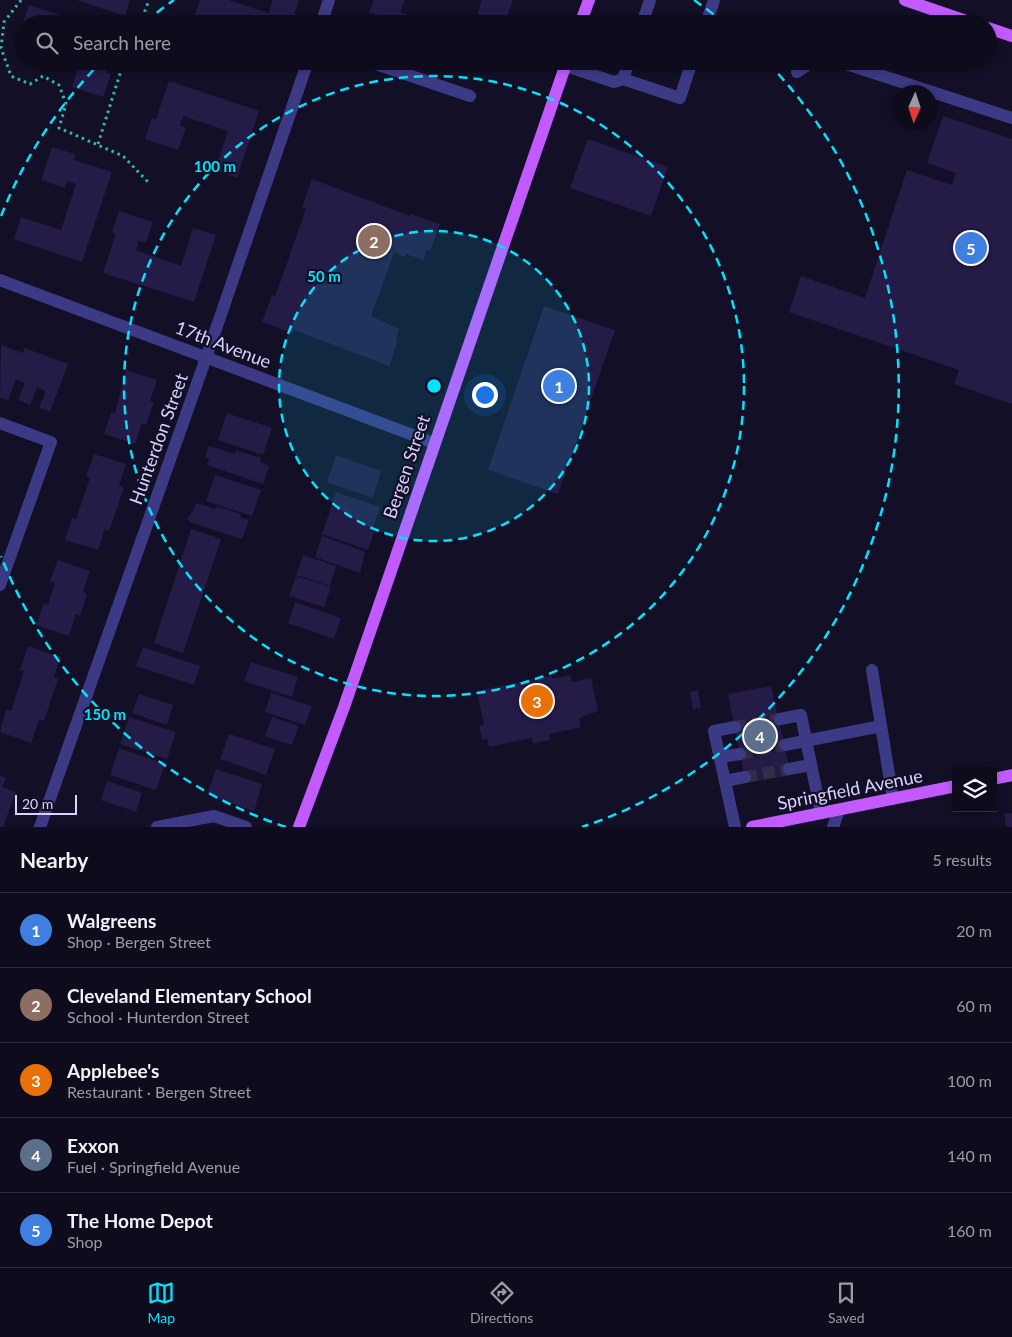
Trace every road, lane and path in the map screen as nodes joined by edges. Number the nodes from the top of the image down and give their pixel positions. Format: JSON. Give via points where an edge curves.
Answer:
{"nodes":[{"id":1,"x":21,"y":0,"type":"edge"},
{"id":2,"x":149,"y":0,"type":"edge"},
{"id":3,"x":329,"y":0,"type":"edge"},
{"id":4,"x":589,"y":0,"type":"edge"},
{"id":5,"x":650,"y":0,"type":"edge"},
{"id":6,"x":714,"y":0,"type":"edge"},
{"id":7,"x":905,"y":0,"type":"edge"},
{"id":8,"x":143,"y":15,"type":"edge"},
{"id":9,"x":324,"y":15,"type":"edge"},
{"id":10,"x":583,"y":15,"type":"edge"},
{"id":11,"x":645,"y":15,"type":"edge"},
{"id":12,"x":709,"y":15,"type":"edge"},
{"id":13,"x":949,"y":15,"type":"edge"},
{"id":14,"x":997,"y":31,"type":"edge"},
{"id":15,"x":1012,"y":36,"type":"edge"},
{"id":16,"x":121,"y":70,"type":"edge"},
{"id":17,"x":305,"y":70,"type":"edge"},
{"id":18,"x":393,"y":70,"type":"edge"},
{"id":19,"x":565,"y":70,"type":"edge"},
{"id":20,"x":584,"y":70,"type":"edge"},
{"id":21,"x":626,"y":70,"type":"edge"},
{"id":22,"x":689,"y":70,"type":"edge"},
{"id":23,"x":800,"y":70,"type":"edge"},
{"id":24,"x":865,"y":70,"type":"edge"},
{"id":25,"x":797,"y":72,"type":"dead end"},
{"id":26,"x":623,"y":79,"type":"junction"},
{"id":27,"x":470,"y":96,"type":"dead end"},
{"id":28,"x":1012,"y":118,"type":"edge"},
{"id":29,"x":98,"y":144,"type":"junction"},
{"id":30,"x":149,"y":182,"type":"dead end"},
{"id":31,"x":0,"y":280,"type":"edge"},
{"id":32,"x":206,"y":358,"type":"junction"},
{"id":33,"x":0,"y":423,"type":"edge"},
{"id":34,"x":434,"y":443,"type":"junction"},
{"id":35,"x":0,"y":586,"type":"edge"},
{"id":36,"x":872,"y":670,"type":"dead end"},
{"id":37,"x":780,"y":719,"type":"tunnel mouth"},
{"id":38,"x":881,"y":726,"type":"junction"},
{"id":39,"x":734,"y":727,"type":"tunnel mouth"},
{"id":40,"x":806,"y":740,"type":"junction"},
{"id":41,"x":785,"y":745,"type":"tunnel mouth"},
{"id":42,"x":740,"y":754,"type":"tunnel mouth"},
{"id":43,"x":720,"y":757,"type":"junction"},
{"id":44,"x":811,"y":765,"type":"junction"},
{"id":45,"x":790,"y":769,"type":"tunnel mouth"},
{"id":46,"x":1012,"y":775,"type":"edge"},
{"id":47,"x":745,"y":777,"type":"tunnel mouth"},
{"id":48,"x":997,"y":778,"type":"edge"},
{"id":49,"x":725,"y":781,"type":"junction"},
{"id":50,"x":952,"y":787,"type":"edge"},
{"id":51,"x":893,"y":799,"type":"junction"},
{"id":52,"x":839,"y":810,"type":"junction"},
{"id":53,"x":821,"y":813,"type":"junction"},
{"id":54,"x":40,"y":827,"type":"edge"},
{"id":55,"x":157,"y":827,"type":"edge"},
{"id":56,"x":246,"y":827,"type":"edge"},
{"id":57,"x":299,"y":827,"type":"edge"},
{"id":58,"x":735,"y":827,"type":"edge"},
{"id":59,"x":752,"y":827,"type":"edge"},
{"id":60,"x":833,"y":827,"type":"edge"}],
"edges":[{"from":1,"to":29,"type":"path","via":[[4,22],[1,48],[11,76],[30,84],[43,76],[59,85],[66,104],[59,128]]},
{"from":2,"to":8,"type":"path"},
{"from":3,"to":9,"type":"street"},
{"from":4,"to":10,"type":"main road"},
{"from":5,"to":11,"type":"street"},
{"from":6,"to":12,"type":"street"},
{"from":7,"to":13,"type":"main road"},
{"from":14,"to":15,"type":"main road"},
{"from":16,"to":29,"type":"path"},
{"from":17,"to":32,"type":"street","name":"Hunterdon Street"},
{"from":18,"to":27,"type":"street"},
{"from":19,"to":34,"type":"main road","name":"Bergen Street"},
{"from":20,"to":26,"type":"street","via":[[614,82]]},
{"from":21,"to":26,"type":"street"},
{"from":22,"to":26,"type":"street","via":[[680,98]]},
{"from":23,"to":25,"type":"street"},
{"from":24,"to":28,"type":"street"},
{"from":29,"to":30,"type":"path","via":[[123,156]]},
{"from":31,"to":32,"type":"street","name":"17th Avenue"},
{"from":32,"to":34,"type":"street","name":"17th Avenue"},
{"from":32,"to":54,"type":"street","name":"Hunterdon Street"},
{"from":33,"to":35,"type":"street","via":[[51,442]]},
{"from":34,"to":57,"type":"main road","name":"Bergen Street","via":[[344,707]]},
{"from":36,"to":38,"type":"street"},
{"from":37,"to":40,"type":"street","via":[[801,715]]},
{"from":38,"to":40,"type":"street"},
{"from":38,"to":51,"type":"street"},
{"from":39,"to":43,"type":"street","via":[[714,731]]},
{"from":40,"to":41,"type":"street"},
{"from":40,"to":44,"type":"street"},
{"from":42,"to":43,"type":"street"},
{"from":43,"to":49,"type":"street"},
{"from":44,"to":45,"type":"street"},
{"from":44,"to":53,"type":"street"},
{"from":46,"to":48,"type":"main road"},
{"from":47,"to":49,"type":"street"},
{"from":49,"to":58,"type":"street"},
{"from":50,"to":51,"type":"main road","name":"Springfield Avenue"},
{"from":51,"to":52,"type":"main road","name":"Springfield Avenue"},
{"from":52,"to":53,"type":"main road","name":"Springfield Avenue"},
{"from":52,"to":60,"type":"street"},
{"from":53,"to":59,"type":"main road","name":"Springfield Avenue"},
{"from":55,"to":56,"type":"street","via":[[214,816]]}]}
